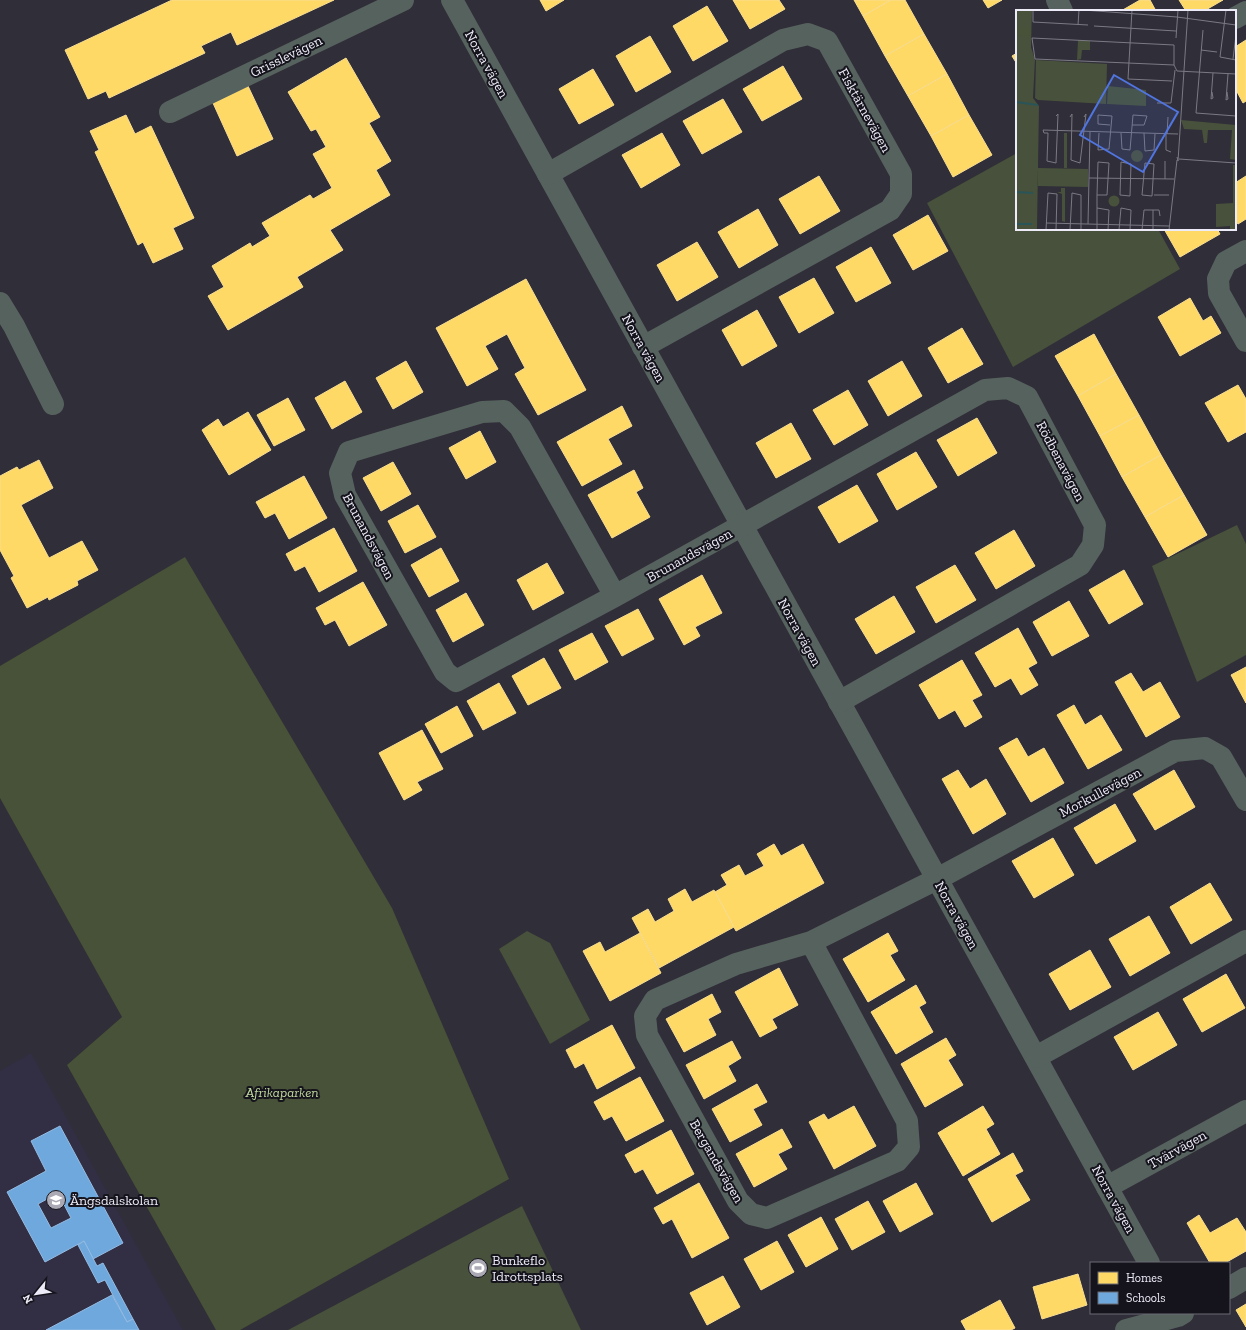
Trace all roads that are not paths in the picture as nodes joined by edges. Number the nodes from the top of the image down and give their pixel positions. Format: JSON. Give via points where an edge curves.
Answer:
{"nodes":[{"id":1,"x":402,"y":0,"type":"edge"},
{"id":2,"x":452,"y":0,"type":"edge"},
{"id":3,"x":1057,"y":0,"type":"edge"},
{"id":4,"x":1062,"y":10,"type":"edge"},
{"id":5,"x":1246,"y":12,"type":"edge"},
{"id":6,"x":1236,"y":17,"type":"edge"},
{"id":7,"x":170,"y":112,"type":"dead end"},
{"id":8,"x":548,"y":174,"type":"junction"},
{"id":9,"x":1246,"y":251,"type":"edge"},
{"id":10,"x":0,"y":303,"type":"edge"},
{"id":11,"x":1246,"y":341,"type":"edge"},
{"id":12,"x":643,"y":347,"type":"junction"},
{"id":13,"x":53,"y":404,"type":"dead end"},
{"id":14,"x":742,"y":525,"type":"junction"},
{"id":15,"x":615,"y":596,"type":"junction"},
{"id":16,"x":839,"y":702,"type":"junction"},
{"id":17,"x":1246,"y":800,"type":"edge"},
{"id":18,"x":937,"y":879,"type":"junction"},
{"id":19,"x":1246,"y":941,"type":"edge"},
{"id":20,"x":811,"y":942,"type":"junction"},
{"id":21,"x":1036,"y":1057,"type":"junction"},
{"id":22,"x":1246,"y":1110,"type":"edge"},
{"id":23,"x":1107,"y":1187,"type":"junction"},
{"id":24,"x":1148,"y":1262,"type":"edge"},
{"id":25,"x":1246,"y":1278,"type":"edge"},
{"id":26,"x":1230,"y":1287,"type":"edge"},
{"id":27,"x":1181,"y":1318,"type":"edge"},
{"id":28,"x":1126,"y":1330,"type":"edge"}],
"edges":[{"from":1,"to":7,"type":"street","name":"Grisslevägen"},
{"from":2,"to":8,"type":"street","name":"Norra vägen"},
{"from":3,"to":4,"type":"street"},
{"from":5,"to":6,"type":"street"},
{"from":8,"to":12,"type":"street","name":"Norra vägen"},
{"from":8,"to":12,"type":"street","name":"Fisktärnevägen","via":[[783,40],[808,34],[827,41],[901,174],[901,194],[890,210]]},
{"from":9,"to":11,"type":"street","via":[[1226,262],[1218,279],[1219,293]]},
{"from":10,"to":13,"type":"street"},
{"from":12,"to":14,"type":"street","name":"Norra vägen"},
{"from":14,"to":15,"type":"street","name":"Brunandsvägen"},
{"from":14,"to":16,"type":"street","name":"Norra vägen"},
{"from":14,"to":16,"type":"street","name":"Rödbenavägen","via":[[985,390],[1008,388],[1027,397],[1095,524],[1093,545],[1080,565]]},
{"from":15,"to":15,"type":"street","name":"Brunandsvägen","via":[[456,681],[445,672],[345,495],[340,473],[349,452],[482,412],[504,411],[520,427]]},
{"from":16,"to":18,"type":"street","name":"Norra vägen"},
{"from":17,"to":18,"type":"street","name":"Morkullevägen","via":[[1221,757],[1205,748],[1175,751]]},
{"from":18,"to":20,"type":"street","name":"Bergandsvägen"},
{"from":18,"to":21,"type":"street","name":"Norra vägen"},
{"from":19,"to":21,"type":"street"},
{"from":20,"to":20,"type":"street","name":"Bergandsvägen","via":[[736,964],[655,1000],[645,1016],[647,1035],[738,1201],[751,1214],[767,1218],[897,1161],[909,1147],[907,1121]]},
{"from":21,"to":23,"type":"street","name":"Norra vägen"},
{"from":22,"to":23,"type":"street","name":"Tvärvägen"},
{"from":23,"to":24,"type":"street","name":"Norra vägen"},
{"from":25,"to":26,"type":"street"},
{"from":27,"to":28,"type":"street"}]}
